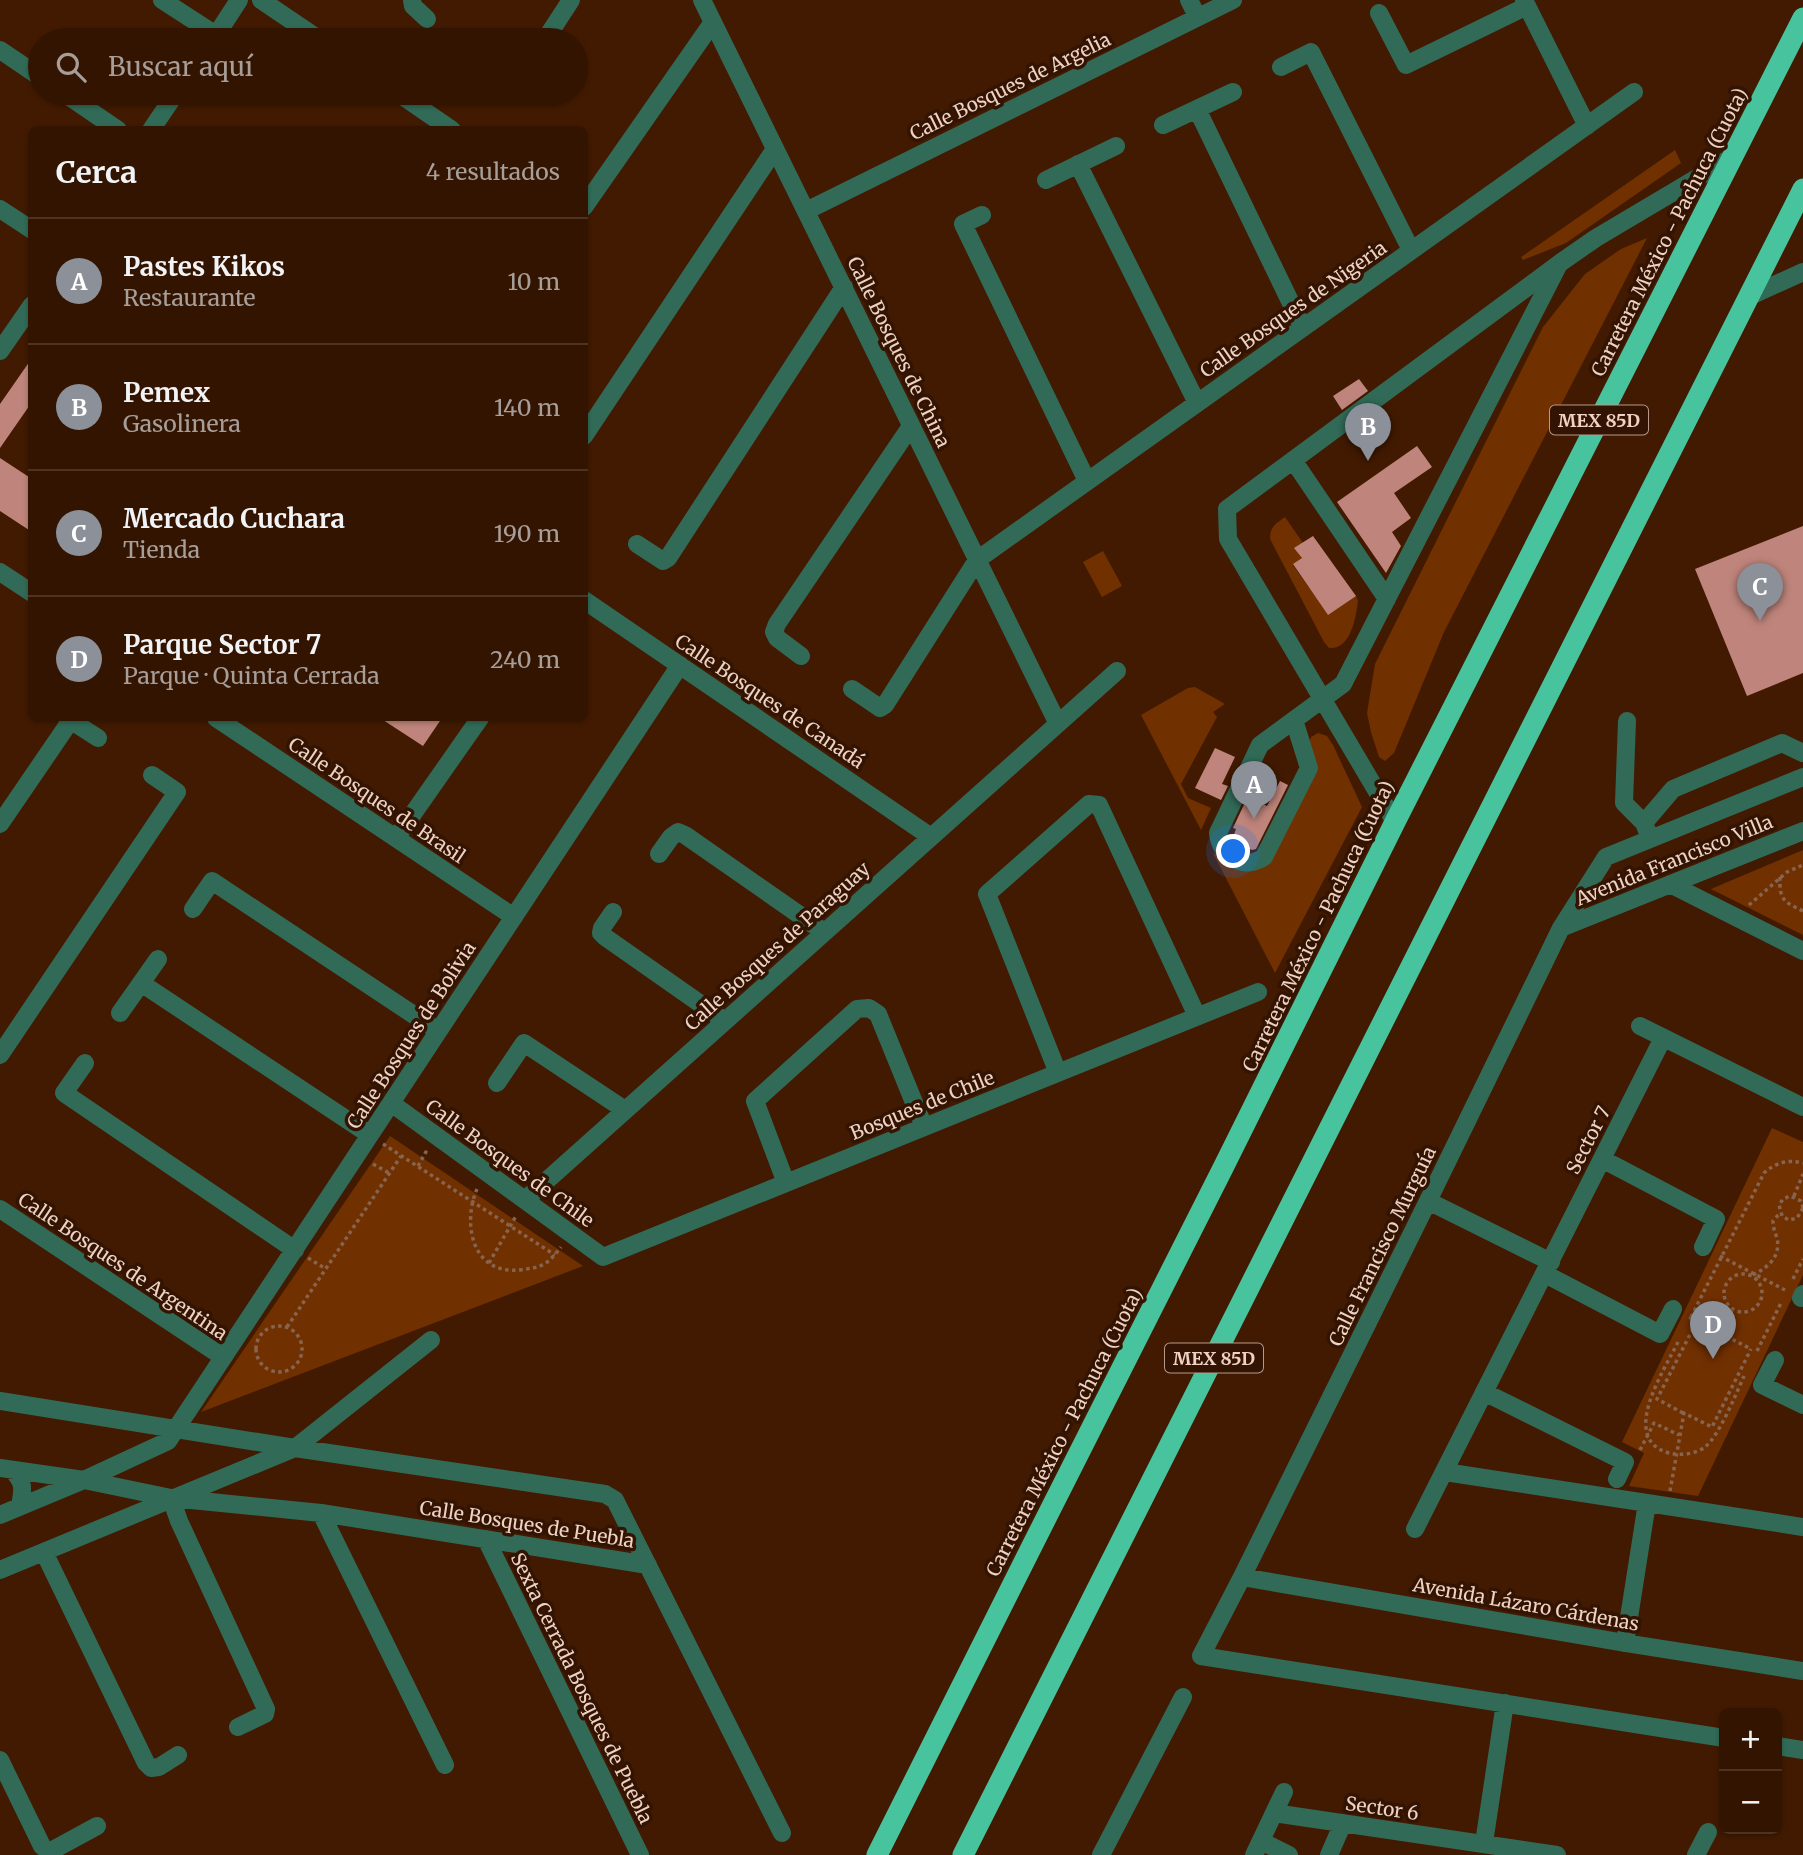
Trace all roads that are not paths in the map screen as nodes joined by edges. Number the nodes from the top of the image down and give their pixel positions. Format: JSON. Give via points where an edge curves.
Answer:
{"nodes":[{"id":1,"x":162,"y":0,"type":"edge"},
{"id":2,"x":239,"y":0,"type":"edge"},
{"id":3,"x":261,"y":0,"type":"edge"},
{"id":4,"x":412,"y":0,"type":"edge"},
{"id":5,"x":571,"y":0,"type":"edge"},
{"id":6,"x":702,"y":0,"type":"edge"},
{"id":7,"x":1189,"y":0,"type":"edge"},
{"id":8,"x":1233,"y":0,"type":"edge"},
{"id":9,"x":1526,"y":3,"type":"edge"},
{"id":10,"x":1379,"y":13,"type":"dead end"},
{"id":11,"x":1198,"y":16,"type":"junction"},
{"id":12,"x":1803,"y":18,"type":"edge"},
{"id":13,"x":427,"y":19,"type":"dead end"},
{"id":14,"x":713,"y":22,"type":"junction"},
{"id":15,"x":200,"y":28,"type":"edge"},
{"id":16,"x":221,"y":28,"type":"edge"},
{"id":17,"x":302,"y":28,"type":"edge"},
{"id":18,"x":553,"y":28,"type":"edge"},
{"id":19,"x":0,"y":50,"type":"edge"},
{"id":20,"x":1281,"y":67,"type":"dead end"},
{"id":21,"x":28,"y":69,"type":"edge"},
{"id":22,"x":1233,"y":92,"type":"dead end"},
{"id":23,"x":1634,"y":92,"type":"dead end"},
{"id":24,"x":82,"y":105,"type":"edge"},
{"id":25,"x":169,"y":105,"type":"edge"},
{"id":26,"x":416,"y":105,"type":"edge"},
{"id":27,"x":1196,"y":109,"type":"junction"},
{"id":28,"x":1163,"y":125,"type":"dead end"},
{"id":29,"x":112,"y":126,"type":"edge"},
{"id":30,"x":154,"y":126,"type":"edge"},
{"id":31,"x":446,"y":126,"type":"edge"},
{"id":32,"x":1587,"y":126,"type":"junction"},
{"id":33,"x":1116,"y":146,"type":"dead end"},
{"id":34,"x":775,"y":149,"type":"junction"},
{"id":35,"x":1734,"y":156,"type":"junction"},
{"id":36,"x":1078,"y":164,"type":"junction"},
{"id":37,"x":1046,"y":180,"type":"dead end"},
{"id":38,"x":1803,"y":189,"type":"edge"},
{"id":39,"x":588,"y":201,"type":"edge"},
{"id":40,"x":0,"y":209,"type":"edge"},
{"id":41,"x":806,"y":211,"type":"junction"},
{"id":42,"x":982,"y":215,"type":"dead end"},
{"id":43,"x":28,"y":227,"type":"edge"},
{"id":44,"x":1411,"y":250,"type":"junction"},
{"id":45,"x":1560,"y":262,"type":"junction"},
{"id":46,"x":1803,"y":272,"type":"edge"},
{"id":47,"x":844,"y":287,"type":"junction"},
{"id":48,"x":1748,"y":298,"type":"junction"},
{"id":49,"x":28,"y":311,"type":"edge"},
{"id":50,"x":1303,"y":328,"type":"junction"},
{"id":51,"x":0,"y":351,"type":"edge"},
{"id":52,"x":1197,"y":403,"type":"junction"},
{"id":53,"x":911,"y":426,"type":"junction"},
{"id":54,"x":588,"y":430,"type":"edge"},
{"id":55,"x":1293,"y":460,"type":"junction"},
{"id":56,"x":1087,"y":481,"type":"junction"},
{"id":57,"x":637,"y":544,"type":"dead end"},
{"id":58,"x":977,"y":559,"type":"junction"},
{"id":59,"x":0,"y":572,"type":"edge"},
{"id":60,"x":28,"y":590,"type":"edge"},
{"id":61,"x":1387,"y":599,"type":"junction"},
{"id":62,"x":588,"y":603,"type":"edge"},
{"id":63,"x":802,"y":656,"type":"dead end"},
{"id":64,"x":680,"y":665,"type":"junction"},
{"id":65,"x":1117,"y":671,"type":"dead end"},
{"id":66,"x":852,"y":689,"type":"dead end"},
{"id":67,"x":1322,"y":700,"type":"junction"},
{"id":68,"x":1294,"y":720,"type":"junction"},
{"id":69,"x":68,"y":721,"type":"edge"},
{"id":70,"x":72,"y":721,"type":"edge"},
{"id":71,"x":220,"y":721,"type":"edge"},
{"id":72,"x":479,"y":721,"type":"edge"},
{"id":73,"x":1627,"y":721,"type":"dead end"},
{"id":74,"x":1058,"y":724,"type":"junction"},
{"id":75,"x":98,"y":738,"type":"dead end"},
{"id":76,"x":1803,"y":753,"type":"edge"},
{"id":77,"x":152,"y":775,"type":"dead end"},
{"id":78,"x":1803,"y":777,"type":"edge"},
{"id":79,"x":1395,"y":822,"type":"junction"},
{"id":80,"x":0,"y":824,"type":"edge"},
{"id":81,"x":1647,"y":831,"type":"junction"},
{"id":82,"x":1803,"y":831,"type":"edge"},
{"id":83,"x":931,"y":837,"type":"junction"},
{"id":84,"x":396,"y":838,"type":"junction"},
{"id":85,"x":659,"y":854,"type":"dead end"},
{"id":86,"x":1606,"y":857,"type":"joint"},
{"id":87,"x":1670,"y":884,"type":"junction"},
{"id":88,"x":193,"y":909,"type":"dead end"},
{"id":89,"x":613,"y":912,"type":"dead end"},
{"id":90,"x":514,"y":917,"type":"junction"},
{"id":91,"x":1561,"y":928,"type":"junction"},
{"id":92,"x":824,"y":932,"type":"junction"},
{"id":93,"x":1803,"y":951,"type":"edge"},
{"id":94,"x":158,"y":959,"type":"dead end"},
{"id":95,"x":141,"y":983,"type":"junction"},
{"id":96,"x":1258,"y":992,"type":"dead end"},
{"id":97,"x":120,"y":1013,"type":"dead end"},
{"id":98,"x":1197,"y":1016,"type":"junction"},
{"id":99,"x":725,"y":1021,"type":"junction"},
{"id":100,"x":1640,"y":1026,"type":"dead end"},
{"id":101,"x":438,"y":1031,"type":"junction"},
{"id":102,"x":1663,"y":1038,"type":"junction"},
{"id":103,"x":0,"y":1055,"type":"edge"},
{"id":104,"x":85,"y":1063,"type":"dead end"},
{"id":105,"x":1058,"y":1073,"type":"junction"},
{"id":106,"x":497,"y":1083,"type":"dead end"},
{"id":107,"x":391,"y":1102,"type":"junction"},
{"id":108,"x":1803,"y":1107,"type":"edge"},
{"id":109,"x":625,"y":1110,"type":"junction"},
{"id":110,"x":924,"y":1127,"type":"junction"},
{"id":111,"x":370,"y":1135,"type":"junction"},
{"id":112,"x":1602,"y":1159,"type":"junction"},
{"id":113,"x":786,"y":1183,"type":"junction"},
{"id":114,"x":525,"y":1200,"type":"junction"},
{"id":115,"x":1428,"y":1201,"type":"junction"},
{"id":116,"x":0,"y":1209,"type":"edge"},
{"id":117,"x":1703,"y":1247,"type":"road end"},
{"id":118,"x":295,"y":1250,"type":"junction"},
{"id":119,"x":603,"y":1257,"type":"joint"},
{"id":120,"x":1548,"y":1268,"type":"junction"},
{"id":121,"x":1673,"y":1309,"type":"road end"},
{"id":122,"x":431,"y":1340,"type":"dead end"},
{"id":123,"x":223,"y":1357,"type":"junction"},
{"id":124,"x":1775,"y":1360,"type":"road end"},
{"id":125,"x":1485,"y":1392,"type":"junction"},
{"id":126,"x":0,"y":1401,"type":"edge"},
{"id":127,"x":1803,"y":1405,"type":"edge"},
{"id":128,"x":176,"y":1429,"type":"junction"},
{"id":129,"x":295,"y":1448,"type":"junction"},
{"id":130,"x":6,"y":1469,"type":"edge"},
{"id":131,"x":1621,"y":1470,"type":"road end"},
{"id":132,"x":1445,"y":1472,"type":"junction"},
{"id":133,"x":84,"y":1480,"type":"junction"},
{"id":134,"x":171,"y":1498,"type":"junction"},
{"id":135,"x":1647,"y":1503,"type":"junction"},
{"id":136,"x":20,"y":1506,"type":"junction"},
{"id":137,"x":321,"y":1513,"type":"junction"},
{"id":138,"x":0,"y":1515,"type":"edge"},
{"id":139,"x":1803,"y":1527,"type":"edge"},
{"id":140,"x":1415,"y":1529,"type":"dead end"},
{"id":141,"x":486,"y":1539,"type":"junction"},
{"id":142,"x":44,"y":1552,"type":"junction"},
{"id":143,"x":648,"y":1565,"type":"junction"},
{"id":144,"x":0,"y":1570,"type":"edge"},
{"id":145,"x":1242,"y":1577,"type":"junction"},
{"id":146,"x":1625,"y":1643,"type":"junction"},
{"id":147,"x":1803,"y":1671,"type":"edge"},
{"id":148,"x":1183,"y":1697,"type":"dead end"},
{"id":149,"x":1505,"y":1703,"type":"junction"},
{"id":150,"x":238,"y":1727,"type":"dead end"},
{"id":151,"x":1719,"y":1737,"type":"edge"},
{"id":152,"x":1782,"y":1747,"type":"edge"},
{"id":153,"x":1803,"y":1750,"type":"edge"},
{"id":154,"x":178,"y":1755,"type":"dead end"},
{"id":155,"x":0,"y":1760,"type":"edge"},
{"id":156,"x":445,"y":1765,"type":"dead end"},
{"id":157,"x":1284,"y":1792,"type":"dead end"},
{"id":158,"x":1274,"y":1813,"type":"junction"},
{"id":159,"x":1343,"y":1823,"type":"junction"},
{"id":160,"x":97,"y":1826,"type":"dead end"},
{"id":161,"x":1708,"y":1832,"type":"dead end"},
{"id":162,"x":782,"y":1833,"type":"dead end"},
{"id":163,"x":1484,"y":1843,"type":"junction"},
{"id":164,"x":1257,"y":1848,"type":"edge"},
{"id":165,"x":640,"y":1855,"type":"edge"},
{"id":166,"x":877,"y":1855,"type":"edge"},
{"id":167,"x":963,"y":1855,"type":"edge"},
{"id":168,"x":1101,"y":1855,"type":"edge"},
{"id":169,"x":1289,"y":1855,"type":"edge"},
{"id":170,"x":1329,"y":1855,"type":"edge"},
{"id":171,"x":1557,"y":1855,"type":"edge"},
{"id":172,"x":1696,"y":1855,"type":"edge"}],
"edges":[{"from":1,"to":15,"type":"street"},
{"from":2,"to":16,"type":"street"},
{"from":3,"to":17,"type":"street"},
{"from":4,"to":13,"type":"street"},
{"from":5,"to":18,"type":"street"},
{"from":6,"to":14,"type":"street","name":"Calle Bosques de China"},
{"from":7,"to":11,"type":"street"},
{"from":8,"to":11,"type":"street","name":"Calle Bosques de Argelia"},
{"from":9,"to":10,"type":"street","via":[[1406,65]]},
{"from":9,"to":32,"type":"street"},
{"from":11,"to":41,"type":"street","name":"Calle Bosques de Argelia"},
{"from":12,"to":35,"type":"highway","name":"Carretera México - Pachuca (Cuota)","number":"MEX 85D"},
{"from":14,"to":34,"type":"street","name":"Calle Bosques de China"},
{"from":14,"to":39,"type":"street"},
{"from":19,"to":21,"type":"street"},
{"from":20,"to":44,"type":"street","via":[[1311,52]]},
{"from":22,"to":27,"type":"street"},
{"from":23,"to":32,"type":"street","name":"Calle Bosques de Nigeria"},
{"from":24,"to":29,"type":"street"},
{"from":25,"to":30,"type":"street"},
{"from":26,"to":31,"type":"street"},
{"from":27,"to":28,"type":"street"},
{"from":27,"to":50,"type":"street"},
{"from":32,"to":44,"type":"street","name":"Calle Bosques de Nigeria"},
{"from":33,"to":36,"type":"street"},
{"from":34,"to":41,"type":"street","name":"Calle Bosques de China"},
{"from":34,"to":54,"type":"street"},
{"from":35,"to":45,"type":"street"},
{"from":35,"to":79,"type":"highway","name":"Carretera México - Pachuca (Cuota)","number":"MEX 85D"},
{"from":36,"to":37,"type":"street"},
{"from":36,"to":52,"type":"street"},
{"from":38,"to":48,"type":"highway","number":"MEX 85D"},
{"from":40,"to":43,"type":"street"},
{"from":41,"to":47,"type":"street","name":"Calle Bosques de China"},
{"from":42,"to":56,"type":"street","via":[[963,224]]},
{"from":44,"to":50,"type":"street","name":"Calle Bosques de Nigeria"},
{"from":45,"to":55,"type":"street"},
{"from":45,"to":61,"type":"street"},
{"from":46,"to":48,"type":"street"},
{"from":47,"to":53,"type":"street","name":"Calle Bosques de China"},
{"from":47,"to":57,"type":"street","via":[[668,558],[663,561]]},
{"from":48,"to":167,"type":"highway","number":"MEX 85D"},
{"from":49,"to":51,"type":"street"},
{"from":50,"to":52,"type":"street","name":"Calle Bosques de Nigeria"},
{"from":52,"to":56,"type":"street","name":"Calle Bosques de Nigeria"},
{"from":53,"to":58,"type":"street","name":"Calle Bosques de China"},
{"from":53,"to":63,"type":"street","via":[[777,624],[777,638]]},
{"from":55,"to":61,"type":"street"},
{"from":55,"to":67,"type":"street","via":[[1227,509],[1228,539]]},
{"from":56,"to":58,"type":"street","name":"Calle Bosques de Nigeria"},
{"from":58,"to":66,"type":"street","via":[[885,705],[880,708]]},
{"from":58,"to":74,"type":"street","name":"Calle Bosques de China"},
{"from":59,"to":60,"type":"street"},
{"from":61,"to":67,"type":"street","via":[[1343,684]]},
{"from":62,"to":64,"type":"street","name":"Calle Bosques de Canadá"},
{"from":64,"to":83,"type":"street","name":"Calle Bosques de Canadá"},
{"from":64,"to":90,"type":"street","name":"Calle Bosques de Bolivia"},
{"from":65,"to":74,"type":"street","name":"Calle Bosques de Paraguay"},
{"from":67,"to":68,"type":"street"},
{"from":67,"to":79,"type":"street"},
{"from":68,"to":68,"type":"street","via":[[1260,745],[1218,833],[1224,853],[1245,863],[1264,856],[1309,768]]},
{"from":69,"to":80,"type":"street"},
{"from":70,"to":75,"type":"street"},
{"from":71,"to":84,"type":"street","name":"Calle Bosques de Brasil"},
{"from":72,"to":84,"type":"street"},
{"from":73,"to":81,"type":"street","via":[[1623,803]]},
{"from":74,"to":83,"type":"street","name":"Calle Bosques de Paraguay"},
{"from":76,"to":81,"type":"street","via":[[1782,743],[1673,789]]},
{"from":77,"to":103,"type":"street","via":[[177,792]]},
{"from":78,"to":81,"type":"street","name":"Avenida Francisco Villa"},
{"from":79,"to":166,"type":"highway","name":"Carretera México - Pachuca (Cuota)","number":"MEX 85D"},
{"from":81,"to":86,"type":"street","name":"Avenida Francisco Villa"},
{"from":82,"to":87,"type":"street","name":"Avenida Francisco Villa"},
{"from":83,"to":92,"type":"street","name":"Calle Bosques de Paraguay"},
{"from":84,"to":90,"type":"street","name":"Calle Bosques de Brasil"},
{"from":85,"to":92,"type":"street","via":[[671,837],[678,832],[685,835]]},
{"from":86,"to":91,"type":"street","name":"Calle Francisco Murguía"},
{"from":87,"to":91,"type":"street","name":"Avenida Francisco Villa"},
{"from":87,"to":93,"type":"street"},
{"from":88,"to":101,"type":"street","via":[[212,881]]},
{"from":89,"to":99,"type":"street","via":[[602,928],[605,937]]},
{"from":90,"to":101,"type":"street","name":"Calle Bosques de Bolivia"},
{"from":91,"to":115,"type":"street","name":"Calle Francisco Murguía"},
{"from":92,"to":99,"type":"street","name":"Calle Bosques de Paraguay"},
{"from":94,"to":95,"type":"street"},
{"from":95,"to":97,"type":"street"},
{"from":95,"to":111,"type":"street"},
{"from":96,"to":98,"type":"street","name":"Bosques de Chile"},
{"from":98,"to":105,"type":"street","name":"Bosques de Chile"},
{"from":98,"to":105,"type":"street","via":[[1099,805],[1089,804],[987,894]]},
{"from":99,"to":109,"type":"street","name":"Calle Bosques de Paraguay"},
{"from":100,"to":102,"type":"street"},
{"from":101,"to":107,"type":"street","name":"Calle Bosques de Bolivia"},
{"from":102,"to":108,"type":"street"},
{"from":102,"to":112,"type":"street","name":"Sector 7"},
{"from":104,"to":118,"type":"street","via":[[64,1093]]},
{"from":105,"to":110,"type":"street","name":"Bosques de Chile"},
{"from":106,"to":109,"type":"street","via":[[524,1043]]},
{"from":107,"to":111,"type":"street","name":"Calle Bosques de Bolivia"},
{"from":107,"to":114,"type":"street","name":"Calle Bosques de Chile"},
{"from":109,"to":114,"type":"street","name":"Calle Bosques de Paraguay"},
{"from":110,"to":113,"type":"street","name":"Bosques de Chile"},
{"from":110,"to":113,"type":"street","via":[[878,1014],[869,1008],[857,1009],[755,1101]]},
{"from":111,"to":118,"type":"street","name":"Calle Bosques de Bolivia"},
{"from":112,"to":117,"type":"street","via":[[1716,1219]]},
{"from":112,"to":120,"type":"street","name":"Sector 7"},
{"from":113,"to":119,"type":"street","name":"Bosques de Chile"},
{"from":114,"to":119,"type":"street","name":"Calle Bosques de Chile"},
{"from":115,"to":120,"type":"street"},
{"from":115,"to":145,"type":"street","name":"Calle Francisco Murguía"},
{"from":116,"to":123,"type":"street","name":"Calle Bosques de Argentina"},
{"from":118,"to":123,"type":"street","name":"Calle Bosques de Bolivia"},
{"from":120,"to":121,"type":"street","via":[[1660,1334]]},
{"from":120,"to":125,"type":"street","name":"Sector 7"},
{"from":122,"to":129,"type":"street"},
{"from":123,"to":128,"type":"street","name":"Calle Bosques de Bolivia"},
{"from":124,"to":127,"type":"street","via":[[1762,1385]]},
{"from":125,"to":131,"type":"street"},
{"from":125,"to":132,"type":"street","name":"Sector 7"},
{"from":126,"to":128,"type":"street","name":"Calle Bosques de Puebla"},
{"from":128,"to":129,"type":"street","name":"Calle Bosques de Puebla"},
{"from":128,"to":133,"type":"street","name":"Calle Bosques de Bolivia","via":[[168,1441]]},
{"from":129,"to":134,"type":"street"},
{"from":129,"to":143,"type":"street","name":"Calle Bosques de Puebla","via":[[605,1494],[615,1500]]},
{"from":130,"to":133,"type":"street","name":"Calle Bosques de Puebla"},
{"from":130,"to":136,"type":"street","via":[[21,1479]]},
{"from":132,"to":135,"type":"street"},
{"from":132,"to":140,"type":"street","name":"Sector 7"},
{"from":133,"to":134,"type":"street","name":"Calle Bosques de Puebla"},
{"from":133,"to":136,"type":"street","name":"Calle Bosques de Bolivia"},
{"from":134,"to":137,"type":"street","name":"Calle Bosques de Puebla"},
{"from":134,"to":142,"type":"street"},
{"from":134,"to":150,"type":"street","via":[[266,1709],[261,1717]]},
{"from":135,"to":139,"type":"street"},
{"from":135,"to":146,"type":"street"},
{"from":136,"to":138,"type":"street","name":"Calle Bosques de Bolivia"},
{"from":137,"to":141,"type":"street","name":"Calle Bosques de Puebla"},
{"from":137,"to":156,"type":"street"},
{"from":141,"to":143,"type":"street","name":"Calle Bosques de Puebla"},
{"from":141,"to":165,"type":"street","name":"Sexta Cerrada Bosques de Puebla"},
{"from":142,"to":144,"type":"street"},
{"from":142,"to":154,"type":"street","via":[[146,1763],[159,1767]]},
{"from":143,"to":162,"type":"street"},
{"from":145,"to":146,"type":"street","name":"Avenida Lázaro Cárdenas"},
{"from":145,"to":149,"type":"street","name":"Calle Francisco Murguía","via":[[1201,1656]]},
{"from":146,"to":147,"type":"street","name":"Avenida Lázaro Cárdenas"},
{"from":148,"to":168,"type":"street"},
{"from":149,"to":151,"type":"street"},
{"from":149,"to":163,"type":"street"},
{"from":152,"to":153,"type":"street"},
{"from":155,"to":160,"type":"street","via":[[47,1850]]},
{"from":157,"to":158,"type":"street"},
{"from":158,"to":159,"type":"street","name":"Sector 6"},
{"from":158,"to":164,"type":"street"},
{"from":159,"to":163,"type":"street","name":"Sector 6"},
{"from":159,"to":170,"type":"street"},
{"from":161,"to":172,"type":"street"},
{"from":163,"to":171,"type":"street","name":"Sector 6"},
{"from":164,"to":169,"type":"street"}]}
